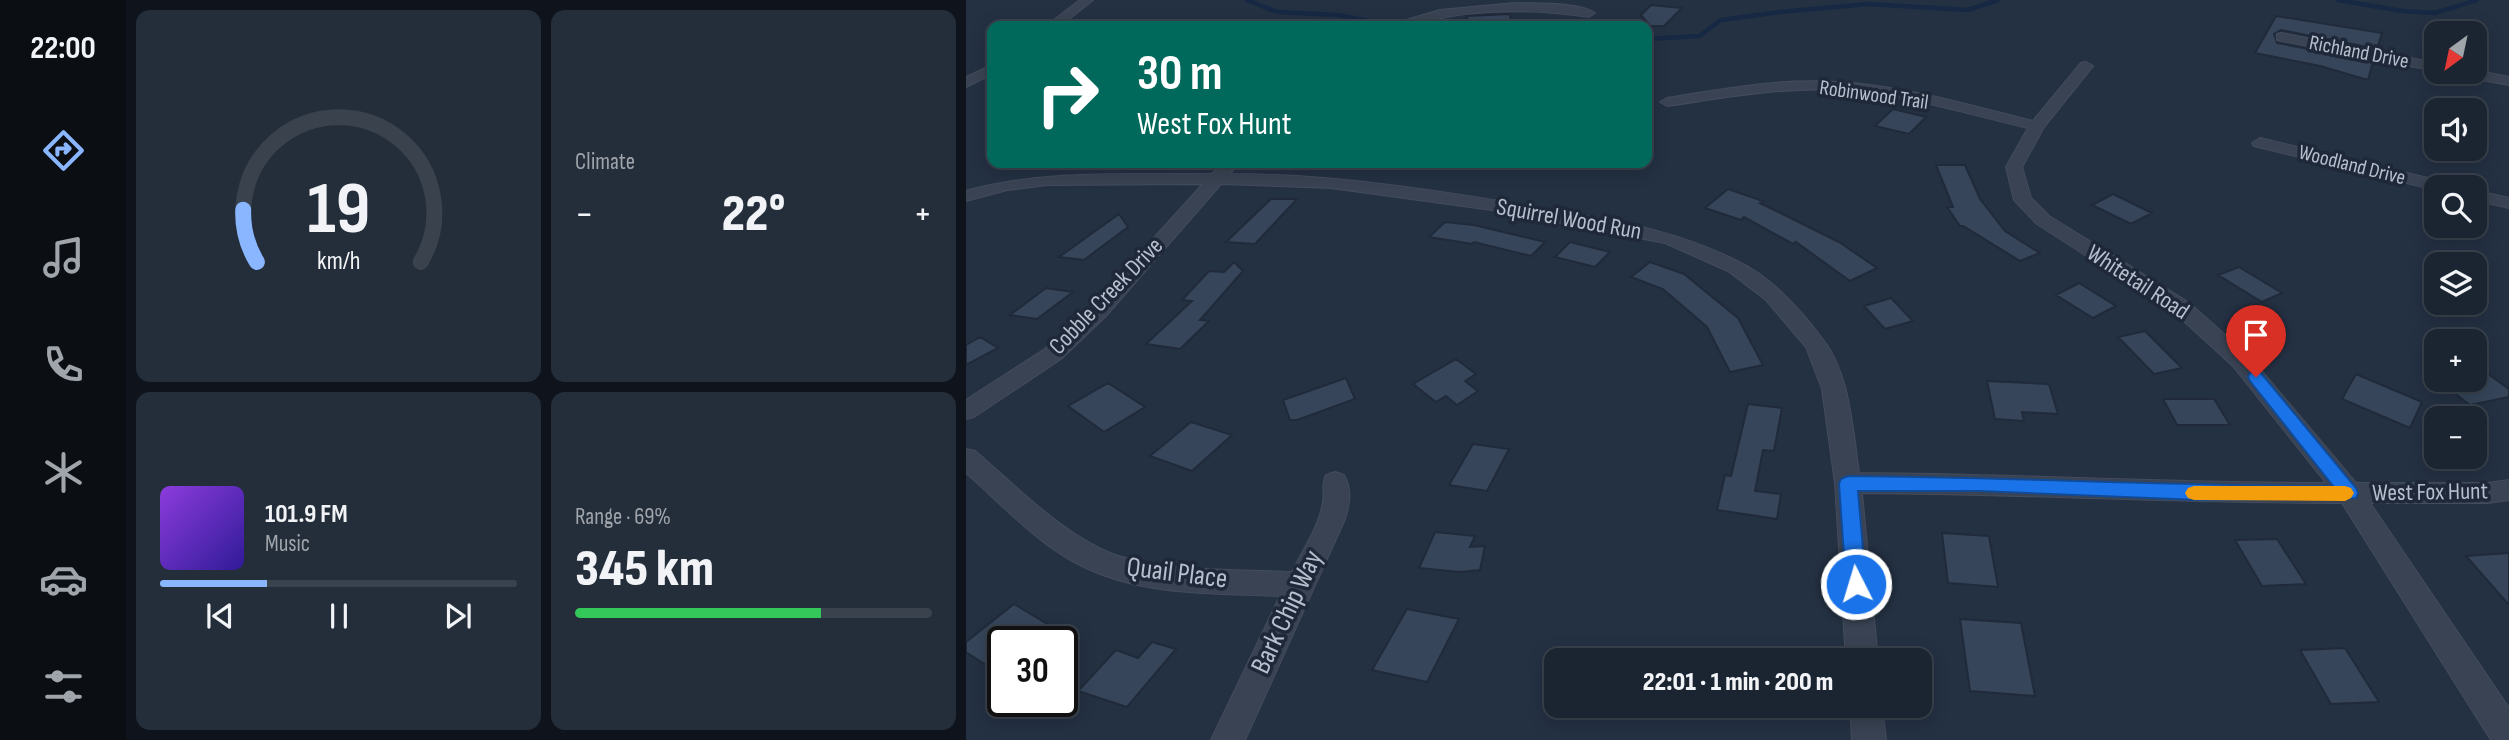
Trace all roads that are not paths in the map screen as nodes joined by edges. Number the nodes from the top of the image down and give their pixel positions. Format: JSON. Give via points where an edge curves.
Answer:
{"nodes":[{"id":1,"x":1087,"y":0,"type":"edge"},
{"id":2,"x":1589,"y":13,"type":"dead end"},
{"id":3,"x":1059,"y":21,"type":"edge"},
{"id":4,"x":1413,"y":21,"type":"edge"},
{"id":5,"x":2281,"y":37,"type":"dead end"},
{"id":6,"x":2424,"y":65,"type":"edge"},
{"id":7,"x":2086,"y":66,"type":"dead end"},
{"id":8,"x":987,"y":72,"type":"edge"},
{"id":9,"x":2487,"y":77,"type":"edge"},
{"id":10,"x":2509,"y":81,"type":"edge"},
{"id":11,"x":966,"y":83,"type":"edge"},
{"id":12,"x":1667,"y":102,"type":"dead end"},
{"id":13,"x":2037,"y":126,"type":"junction"},
{"id":14,"x":2260,"y":143,"type":"dead end"},
{"id":15,"x":1226,"y":168,"type":"edge"},
{"id":16,"x":1214,"y":180,"type":"junction"},
{"id":17,"x":2424,"y":182,"type":"edge"},
{"id":18,"x":966,"y":197,"type":"edge"},
{"id":19,"x":2487,"y":198,"type":"edge"},
{"id":20,"x":2509,"y":203,"type":"edge"},
{"id":21,"x":966,"y":411,"type":"edge"},
{"id":22,"x":966,"y":458,"type":"edge"},
{"id":23,"x":1335,"y":482,"type":"dead end"},
{"id":24,"x":1848,"y":484,"type":"junction"},
{"id":25,"x":2509,"y":490,"type":"edge"},
{"id":26,"x":2349,"y":493,"type":"junction"},
{"id":27,"x":1298,"y":585,"type":"junction"},
{"id":28,"x":1861,"y":648,"type":"edge"},
{"id":29,"x":1867,"y":718,"type":"edge"},
{"id":30,"x":2509,"y":737,"type":"edge"},
{"id":31,"x":1228,"y":740,"type":"edge"},
{"id":32,"x":1869,"y":740,"type":"edge"}],
"edges":[{"from":1,"to":3,"type":"street"},
{"from":2,"to":4,"type":"street","via":[[1504,7]]},
{"from":5,"to":6,"type":"street","name":"Richland Drive"},
{"from":7,"to":13,"type":"street","name":"Whitetail Road"},
{"from":8,"to":11,"type":"street"},
{"from":9,"to":10,"type":"street"},
{"from":12,"to":13,"type":"street","name":"Robinwood Trail","via":[[1779,87],[1841,87]]},
{"from":13,"to":26,"type":"street","name":"Whitetail Road","via":[[2014,167],[2023,200],[2043,220],[2181,307],[2214,334],[2276,401]]},
{"from":14,"to":17,"type":"street","name":"Woodland Drive"},
{"from":15,"to":16,"type":"street","name":"Cobble Creek Drive"},
{"from":16,"to":18,"type":"street","name":"Squirrel Wood Run","via":[[1046,180]]},
{"from":16,"to":21,"type":"street","name":"Cobble Creek Drive","via":[[1099,311],[1053,354]]},
{"from":16,"to":24,"type":"street","name":"Squirrel Wood Run","via":[[1331,183],[1414,193],[1639,231],[1709,253],[1773,296],[1816,345],[1834,389]]},
{"from":19,"to":20,"type":"street"},
{"from":22,"to":27,"type":"street","name":"Quail Place","via":[[1055,535],[1094,559],[1142,573]]},
{"from":23,"to":27,"type":"street","name":"Bark Chip Way","via":[[1337,501],[1331,519]]},
{"from":24,"to":26,"type":"street","name":"West Fox Hunt"},
{"from":24,"to":28,"type":"street","name":"Squirrel Wood Run"},
{"from":25,"to":26,"type":"street","name":"West Fox Hunt"},
{"from":26,"to":30,"type":"street","name":"Whitetail Road"},
{"from":27,"to":31,"type":"street","name":"Bark Chip Way"},
{"from":29,"to":32,"type":"street"}]}
